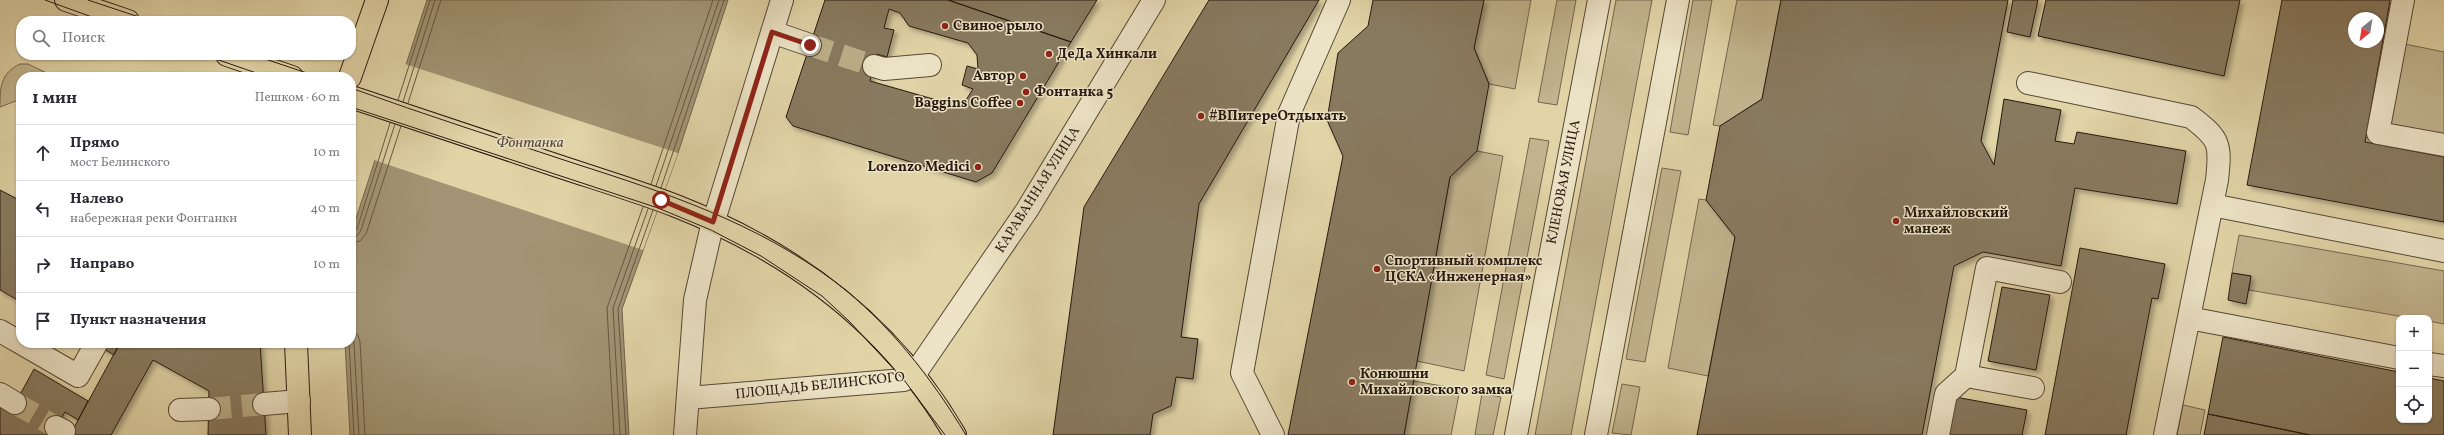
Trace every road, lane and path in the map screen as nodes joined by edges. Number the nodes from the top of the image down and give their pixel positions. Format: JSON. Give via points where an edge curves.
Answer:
{"nodes":[{"id":1,"x":66,"y":0,"type":"edge"},
{"id":2,"x":377,"y":0,"type":"edge"},
{"id":3,"x":782,"y":0,"type":"edge"},
{"id":4,"x":1154,"y":0,"type":"edge"},
{"id":5,"x":1339,"y":0,"type":"edge"},
{"id":6,"x":1599,"y":0,"type":"edge"},
{"id":7,"x":1678,"y":0,"type":"edge"},
{"id":8,"x":2403,"y":0,"type":"edge"},
{"id":9,"x":113,"y":16,"type":"edge"},
{"id":10,"x":772,"y":32,"type":"junction"},
{"id":11,"x":810,"y":45,"type":"tunnel mouth"},
{"id":12,"x":242,"y":60,"type":"edge"},
{"id":13,"x":356,"y":60,"type":"edge"},
{"id":14,"x":356,"y":60,"type":"edge"},
{"id":15,"x":930,"y":65,"type":"dead end"},
{"id":16,"x":874,"y":66,"type":"tunnel mouth"},
{"id":17,"x":277,"y":72,"type":"edge"},
{"id":18,"x":352,"y":72,"type":"edge"},
{"id":19,"x":2028,"y":83,"type":"dead end"},
{"id":20,"x":356,"y":99,"type":"edge"},
{"id":21,"x":2444,"y":144,"type":"edge"},
{"id":22,"x":2212,"y":205,"type":"junction"},
{"id":23,"x":713,"y":222,"type":"junction"},
{"id":24,"x":2444,"y":251,"type":"edge"},
{"id":25,"x":2060,"y":282,"type":"dead end"},
{"id":26,"x":2189,"y":318,"type":"junction"},
{"id":27,"x":0,"y":330,"type":"edge"},
{"id":28,"x":16,"y":340,"type":"edge"},
{"id":29,"x":30,"y":348,"type":"edge"},
{"id":30,"x":94,"y":348,"type":"edge"},
{"id":31,"x":296,"y":348,"type":"edge"},
{"id":32,"x":2396,"y":357,"type":"edge"},
{"id":33,"x":2432,"y":364,"type":"edge"},
{"id":34,"x":2444,"y":366,"type":"edge"},
{"id":35,"x":914,"y":375,"type":"junction"},
{"id":36,"x":1966,"y":376,"type":"junction"},
{"id":37,"x":2033,"y":388,"type":"dead end"},
{"id":38,"x":688,"y":398,"type":"junction"},
{"id":39,"x":298,"y":401,"type":"junction"},
{"id":40,"x":264,"y":404,"type":"tunnel mouth"},
{"id":41,"x":209,"y":409,"type":"tunnel mouth"},
{"id":42,"x":180,"y":410,"type":"dead end"},
{"id":43,"x":300,"y":435,"type":"edge"},
{"id":44,"x":685,"y":435,"type":"edge"},
{"id":45,"x":955,"y":435,"type":"edge"},
{"id":46,"x":1273,"y":435,"type":"edge"},
{"id":47,"x":1516,"y":435,"type":"edge"},
{"id":48,"x":1596,"y":435,"type":"edge"},
{"id":49,"x":1938,"y":435,"type":"edge"},
{"id":50,"x":2165,"y":435,"type":"edge"}],
"edges":[{"from":1,"to":9,"type":"main road"},
{"from":2,"to":14,"type":"main road"},
{"from":3,"to":10,"type":"street"},
{"from":4,"to":35,"type":"street","name":"КАРАВАННАЯ УЛИЦА","via":[[1028,210]]},
{"from":5,"to":46,"type":"street","via":[[1289,114],[1242,373]]},
{"from":6,"to":47,"type":"street","name":"КЛЕНОВАЯ УЛИЦА"},
{"from":7,"to":48,"type":"street"},
{"from":8,"to":21,"type":"street","via":[[2378,132]]},
{"from":10,"to":11,"type":"street"},
{"from":10,"to":23,"type":"street"},
{"from":12,"to":17,"type":"main road"},
{"from":13,"to":18,"type":"main road"},
{"from":15,"to":16,"type":"street","via":[[884,69]]},
{"from":19,"to":22,"type":"street","via":[[2191,117],[2212,132],[2220,154]]},
{"from":20,"to":23,"type":"main road","name":"ПЛОЩАДЬ БЕЛИНСКОГО","via":[[661,200]]},
{"from":22,"to":24,"type":"street"},
{"from":22,"to":26,"type":"street"},
{"from":23,"to":35,"type":"main road","name":"ПЛОЩАДЬ БЕЛИНСКОГО","via":[[796,266],[828,289],[880,336]]},
{"from":23,"to":38,"type":"street","via":[[695,300]]},
{"from":25,"to":36,"type":"street","via":[[1987,268]]},
{"from":26,"to":32,"type":"street"},
{"from":26,"to":50,"type":"street"},
{"from":27,"to":28,"type":"street"},
{"from":29,"to":30,"type":"street","via":[[78,376]]},
{"from":31,"to":39,"type":"main road"},
{"from":33,"to":34,"type":"street"},
{"from":35,"to":38,"type":"street","name":"ПЛОЩАДЬ БЕЛИНСКОГО","via":[[904,380]]},
{"from":35,"to":45,"type":"main road"},
{"from":36,"to":37,"type":"street"},
{"from":36,"to":49,"type":"street","via":[[1946,394]]},
{"from":38,"to":44,"type":"street"},
{"from":39,"to":40,"type":"street"},
{"from":39,"to":43,"type":"main road"},
{"from":41,"to":42,"type":"street"}]}
